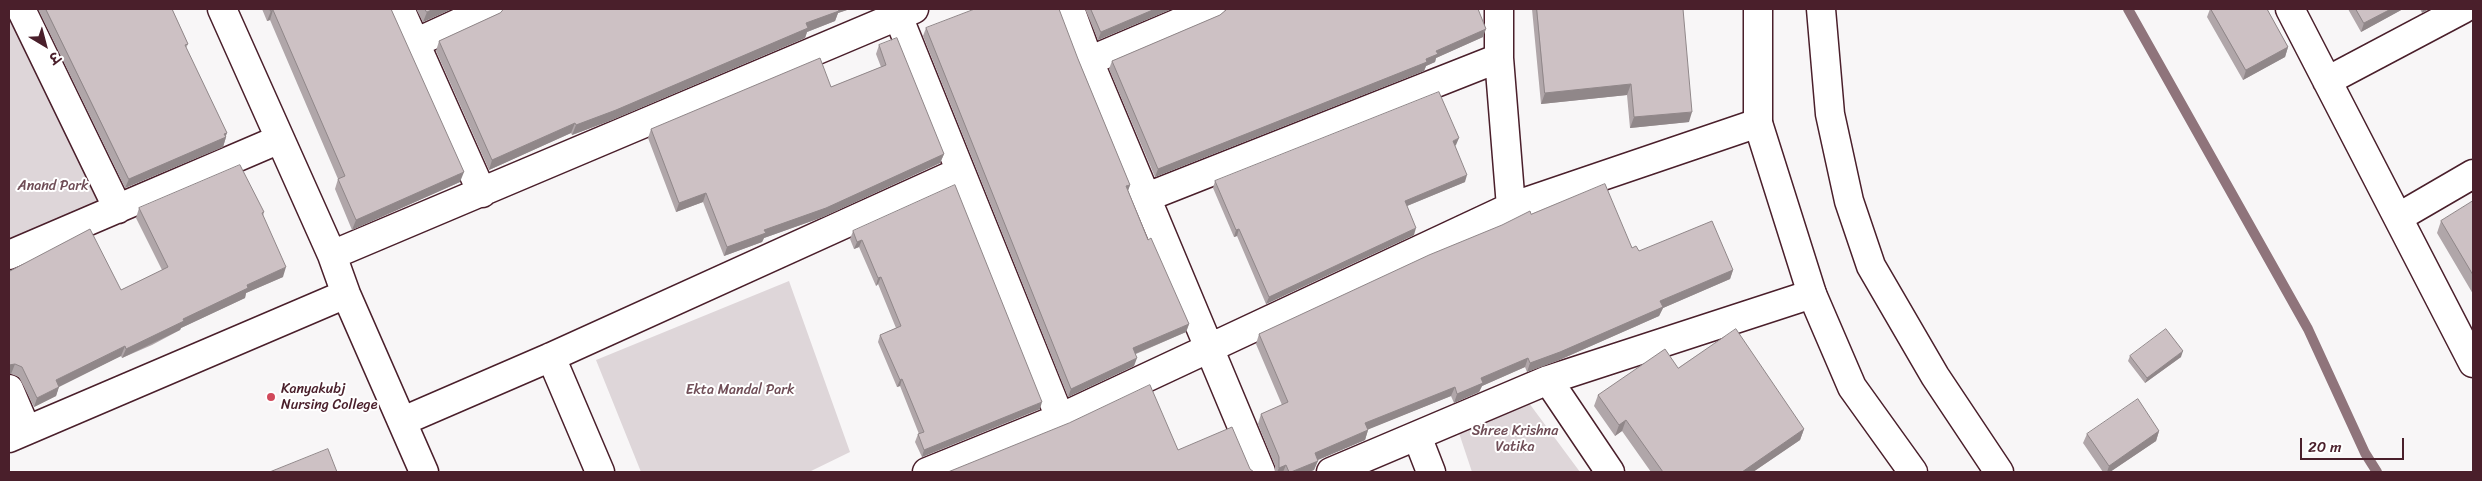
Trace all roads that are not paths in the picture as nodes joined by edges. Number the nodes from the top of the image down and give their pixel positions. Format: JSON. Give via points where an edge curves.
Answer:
{"nodes":[{"id":1,"x":20,"y":9,"type":"edge"},
{"id":2,"x":222,"y":9,"type":"edge"},
{"id":3,"x":400,"y":9,"type":"edge"},
{"id":4,"x":489,"y":9,"type":"edge"},
{"id":5,"x":1070,"y":9,"type":"edge"},
{"id":6,"x":1211,"y":9,"type":"edge"},
{"id":7,"x":1499,"y":9,"type":"edge"},
{"id":8,"x":1758,"y":9,"type":"edge"},
{"id":9,"x":1821,"y":9,"type":"edge"},
{"id":10,"x":2290,"y":9,"type":"edge"},
{"id":11,"x":2464,"y":9,"type":"edge"},
{"id":12,"x":906,"y":12,"type":"edge"},
{"id":13,"x":415,"y":43,"type":"junction"},
{"id":14,"x":1499,"y":58,"type":"junction"},
{"id":15,"x":1089,"y":61,"type":"junction"},
{"id":16,"x":2327,"y":80,"type":"junction"},
{"id":17,"x":1758,"y":123,"type":"junction"},
{"id":18,"x":280,"y":139,"type":"junction"},
{"id":19,"x":959,"y":172,"type":"junction"},
{"id":20,"x":2473,"y":174,"type":"edge"},
{"id":21,"x":482,"y":193,"type":"junction"},
{"id":22,"x":1147,"y":197,"type":"junction"},
{"id":23,"x":1511,"y":207,"type":"junction"},
{"id":24,"x":118,"y":209,"type":"junction"},
{"id":25,"x":2399,"y":216,"type":"junction"},
{"id":26,"x":9,"y":255,"type":"edge"},
{"id":27,"x":332,"y":255,"type":"junction"},
{"id":28,"x":346,"y":294,"type":"junction"},
{"id":29,"x":1812,"y":294,"type":"junction"},
{"id":30,"x":1209,"y":348,"type":"junction"},
{"id":31,"x":551,"y":357,"type":"junction"},
{"id":32,"x":2473,"y":363,"type":"edge"},
{"id":33,"x":1548,"y":380,"type":"junction"},
{"id":34,"x":9,"y":389,"type":"edge"},
{"id":35,"x":1060,"y":418,"type":"junction"},
{"id":36,"x":403,"y":421,"type":"junction"},
{"id":37,"x":18,"y":434,"type":"edge"},
{"id":38,"x":1417,"y":436,"type":"junction"},
{"id":39,"x":424,"y":472,"type":"edge"},
{"id":40,"x":600,"y":472,"type":"edge"},
{"id":41,"x":927,"y":472,"type":"edge"},
{"id":42,"x":1261,"y":472,"type":"edge"},
{"id":43,"x":1330,"y":472,"type":"edge"},
{"id":44,"x":1431,"y":472,"type":"edge"},
{"id":45,"x":1610,"y":472,"type":"edge"},
{"id":46,"x":1913,"y":472,"type":"edge"},
{"id":47,"x":1999,"y":472,"type":"edge"}],
"edges":[{"from":1,"to":24,"type":"street"},
{"from":2,"to":18,"type":"street"},
{"from":3,"to":13,"type":"street"},
{"from":4,"to":13,"type":"street"},
{"from":5,"to":15,"type":"street"},
{"from":6,"to":15,"type":"street"},
{"from":7,"to":14,"type":"street"},
{"from":8,"to":17,"type":"street"},
{"from":9,"to":47,"type":"street","via":[[1830,114],[1849,201],[1871,266],[1935,376]]},
{"from":10,"to":16,"type":"street"},
{"from":11,"to":16,"type":"street"},
{"from":12,"to":19,"type":"street"},
{"from":12,"to":21,"type":"street"},
{"from":13,"to":21,"type":"street"},
{"from":14,"to":22,"type":"street"},
{"from":14,"to":23,"type":"street"},
{"from":15,"to":22,"type":"street"},
{"from":16,"to":25,"type":"street"},
{"from":17,"to":23,"type":"street"},
{"from":17,"to":29,"type":"street"},
{"from":18,"to":24,"type":"street"},
{"from":18,"to":27,"type":"street"},
{"from":19,"to":31,"type":"street"},
{"from":19,"to":35,"type":"street"},
{"from":20,"to":25,"type":"street"},
{"from":21,"to":27,"type":"street"},
{"from":22,"to":30,"type":"street"},
{"from":23,"to":30,"type":"street"},
{"from":24,"to":26,"type":"street"},
{"from":25,"to":32,"type":"street"},
{"from":27,"to":28,"type":"street"},
{"from":28,"to":36,"type":"street"},
{"from":28,"to":37,"type":"street"},
{"from":29,"to":33,"type":"street"},
{"from":29,"to":46,"type":"street","via":[[1852,387]]},
{"from":30,"to":35,"type":"street"},
{"from":30,"to":42,"type":"street"},
{"from":31,"to":36,"type":"street"},
{"from":31,"to":40,"type":"street"},
{"from":33,"to":38,"type":"street"},
{"from":33,"to":45,"type":"street"},
{"from":34,"to":37,"type":"street"},
{"from":35,"to":41,"type":"street"},
{"from":36,"to":39,"type":"street"},
{"from":38,"to":43,"type":"street"},
{"from":38,"to":44,"type":"street"}]}
